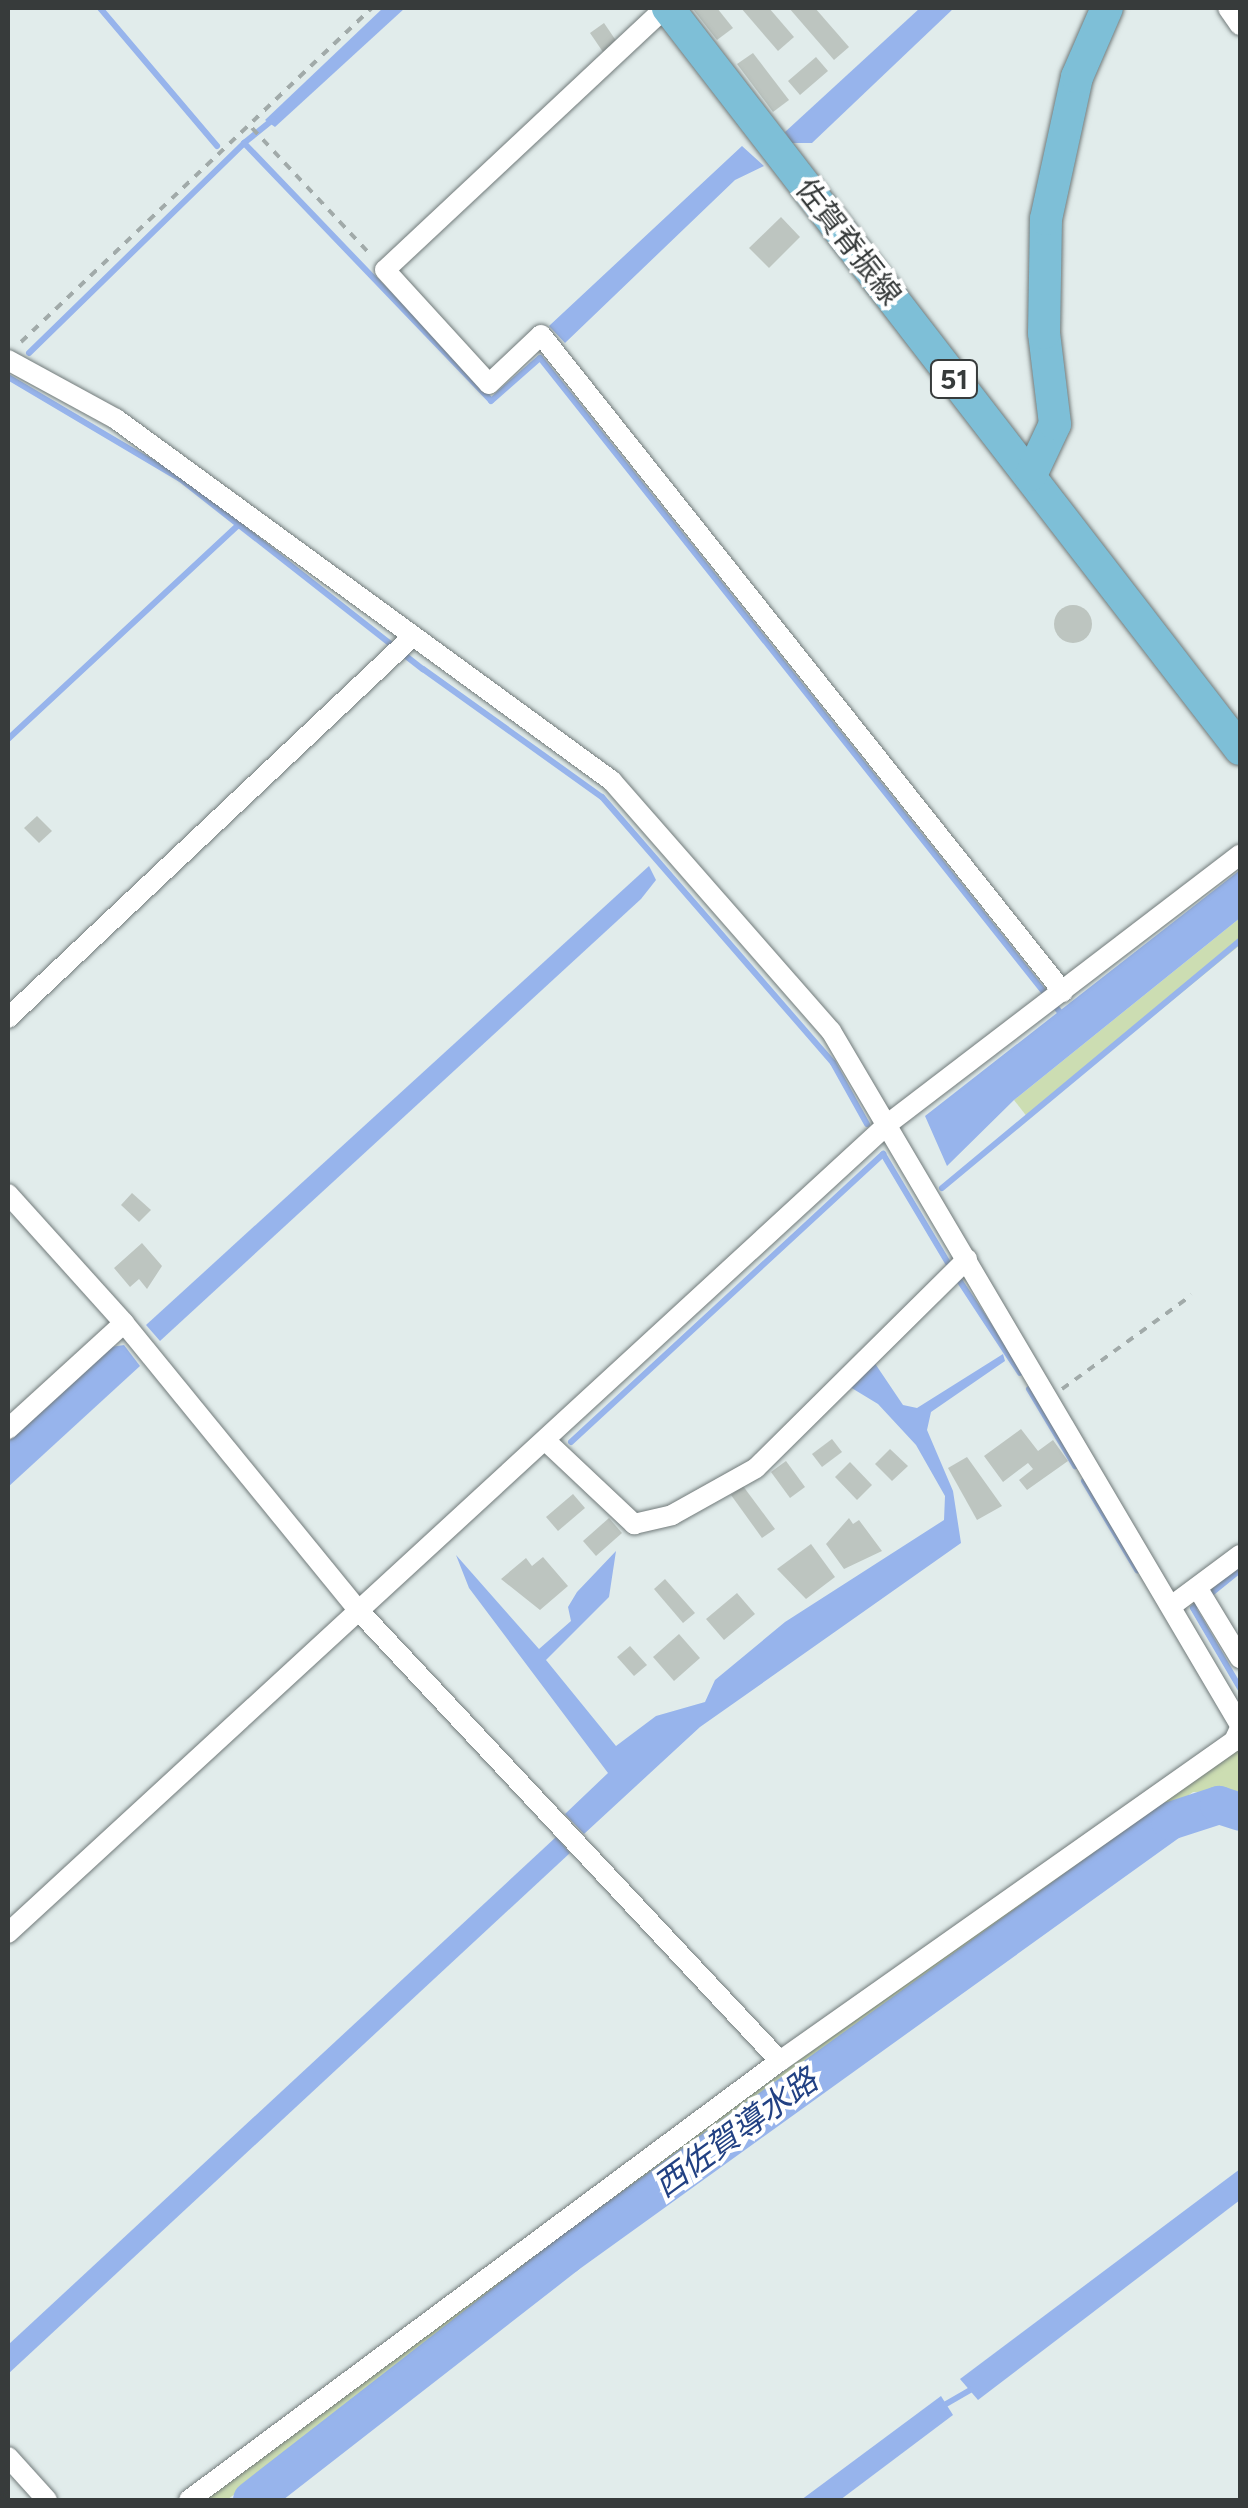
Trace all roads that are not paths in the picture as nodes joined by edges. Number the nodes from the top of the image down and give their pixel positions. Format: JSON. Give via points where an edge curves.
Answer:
{"nodes":[{"id":1,"x":667,"y":8,"type":"edge"},
{"id":2,"x":1105,"y":8,"type":"edge"},
{"id":3,"x":1228,"y":8,"type":"edge"},
{"id":4,"x":1240,"y":25,"type":"edge"},
{"id":5,"x":8,"y":357,"type":"edge"},
{"id":6,"x":1031,"y":474,"type":"junction"},
{"id":7,"x":412,"y":637,"type":"junction"},
{"id":8,"x":1240,"y":749,"type":"edge"},
{"id":9,"x":1240,"y":856,"type":"edge"},
{"id":10,"x":1063,"y":992,"type":"junction"},
{"id":11,"x":8,"y":1018,"type":"edge"},
{"id":12,"x":889,"y":1123,"type":"junction"},
{"id":13,"x":8,"y":1194,"type":"edge"},
{"id":14,"x":967,"y":1260,"type":"junction"},
{"id":15,"x":124,"y":1323,"type":"junction"},
{"id":16,"x":8,"y":1429,"type":"edge"},
{"id":17,"x":547,"y":1442,"type":"junction"},
{"id":18,"x":1240,"y":1555,"type":"edge"},
{"id":19,"x":1204,"y":1598,"type":"junction"},
{"id":20,"x":1174,"y":1604,"type":"junction"},
{"id":21,"x":359,"y":1611,"type":"junction"},
{"id":22,"x":1240,"y":1658,"type":"edge"},
{"id":23,"x":1240,"y":1726,"type":"edge"},
{"id":24,"x":8,"y":1933,"type":"edge"},
{"id":25,"x":780,"y":2061,"type":"junction"},
{"id":26,"x":8,"y":2457,"type":"edge"},
{"id":27,"x":48,"y":2500,"type":"edge"},
{"id":28,"x":188,"y":2500,"type":"edge"}],
"edges":[{"from":1,"to":6,"type":"main road","name":"佐賀脊振線","number":"51"},
{"from":1,"to":10,"type":"street","via":[[385,270],[489,384],[541,335]]},
{"from":2,"to":6,"type":"main road","via":[[1077,77],[1046,219],[1044,333],[1055,424]]},
{"from":3,"to":4,"type":"street"},
{"from":5,"to":7,"type":"street","via":[[116,420]]},
{"from":6,"to":8,"type":"main road","name":"佐賀脊振線","number":"51"},
{"from":7,"to":11,"type":"street"},
{"from":7,"to":12,"type":"street","via":[[612,781],[832,1032]]},
{"from":9,"to":10,"type":"street"},
{"from":10,"to":12,"type":"street"},
{"from":12,"to":14,"type":"street"},
{"from":12,"to":17,"type":"street"},
{"from":13,"to":15,"type":"street"},
{"from":14,"to":17,"type":"street","via":[[756,1468],[672,1514],[634,1524]]},
{"from":14,"to":20,"type":"street"},
{"from":15,"to":16,"type":"street"},
{"from":15,"to":21,"type":"street"},
{"from":17,"to":21,"type":"street"},
{"from":18,"to":19,"type":"street"},
{"from":19,"to":20,"type":"street"},
{"from":19,"to":22,"type":"street"},
{"from":20,"to":23,"type":"street"},
{"from":21,"to":24,"type":"street"},
{"from":21,"to":25,"type":"street"},
{"from":23,"to":25,"type":"street","via":[[1234,1741]]},
{"from":25,"to":28,"type":"street"},
{"from":26,"to":27,"type":"street"}]}
